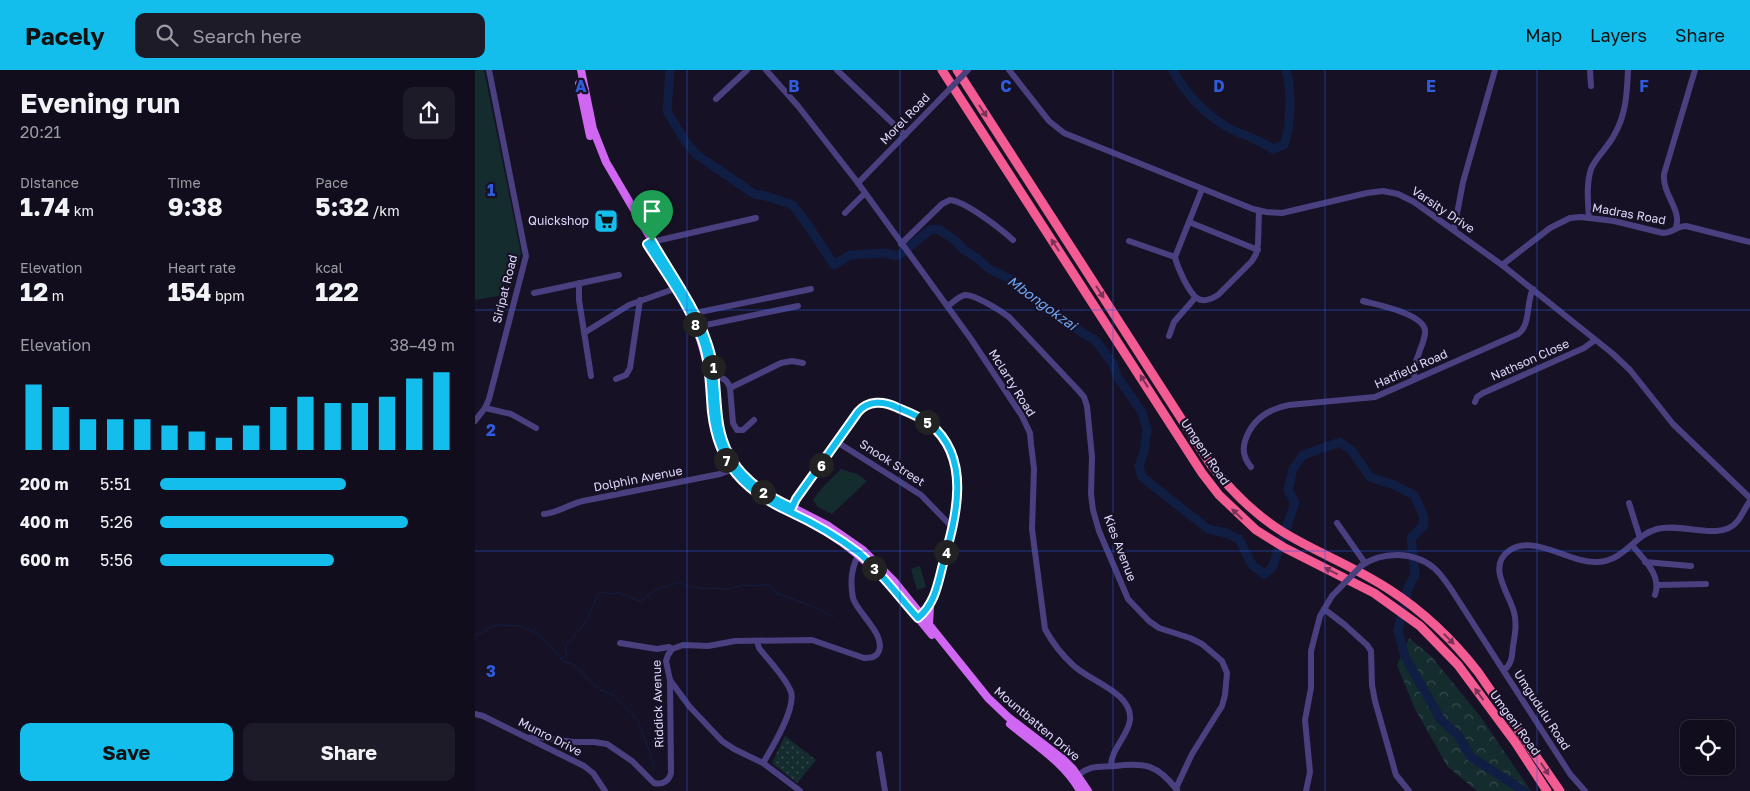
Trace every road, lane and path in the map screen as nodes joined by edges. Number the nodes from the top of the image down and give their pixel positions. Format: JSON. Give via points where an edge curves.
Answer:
{"nodes":[{"id":1,"x":489,"y":70,"type":"edge"},
{"id":2,"x":576,"y":70,"type":"edge"},
{"id":3,"x":581,"y":70,"type":"edge"},
{"id":4,"x":747,"y":70,"type":"edge"},
{"id":5,"x":766,"y":70,"type":"edge"},
{"id":6,"x":837,"y":70,"type":"edge"},
{"id":7,"x":937,"y":70,"type":"edge"},
{"id":8,"x":942,"y":70,"type":"edge"},
{"id":9,"x":957,"y":70,"type":"edge"},
{"id":10,"x":968,"y":70,"type":"edge"},
{"id":11,"x":1009,"y":70,"type":"edge"},
{"id":12,"x":1495,"y":70,"type":"edge"},
{"id":13,"x":1590,"y":70,"type":"edge"},
{"id":14,"x":1628,"y":70,"type":"edge"},
{"id":15,"x":1695,"y":70,"type":"edge"},
{"id":16,"x":1591,"y":86,"type":"dead end"},
{"id":17,"x":716,"y":99,"type":"dead end"},
{"id":18,"x":969,"y":113,"type":"junction"},
{"id":19,"x":905,"y":135,"type":"junction"},
{"id":20,"x":601,"y":157,"type":"junction"},
{"id":21,"x":858,"y":184,"type":"junction"},
{"id":22,"x":1202,"y":189,"type":"junction"},
{"id":23,"x":865,"y":193,"type":"junction"},
{"id":24,"x":1259,"y":211,"type":"junction"},
{"id":25,"x":845,"y":213,"type":"dead end"},
{"id":26,"x":756,"y":218,"type":"dead end"},
{"id":27,"x":1589,"y":218,"type":"junction"},
{"id":28,"x":1189,"y":222,"type":"junction"},
{"id":29,"x":1676,"y":227,"type":"junction"},
{"id":30,"x":1454,"y":230,"type":"junction"},
{"id":31,"x":1013,"y":240,"type":"dead end"},
{"id":32,"x":1129,"y":241,"type":"dead end"},
{"id":33,"x":650,"y":242,"type":"junction"},
{"id":34,"x":1750,"y":242,"type":"edge"},
{"id":35,"x":904,"y":248,"type":"junction"},
{"id":36,"x":1258,"y":250,"type":"junction"},
{"id":37,"x":1175,"y":257,"type":"junction"},
{"id":38,"x":1502,"y":265,"type":"junction"},
{"id":39,"x":619,"y":275,"type":"dead end"},
{"id":40,"x":579,"y":283,"type":"junction"},
{"id":41,"x":676,"y":287,"type":"junction"},
{"id":42,"x":811,"y":289,"type":"dead end"},
{"id":43,"x":1533,"y":289,"type":"junction"},
{"id":44,"x":534,"y":293,"type":"dead end"},
{"id":45,"x":1195,"y":298,"type":"junction"},
{"id":46,"x":640,"y":300,"type":"junction"},
{"id":47,"x":1363,"y":301,"type":"dead end"},
{"id":48,"x":799,"y":306,"type":"dead end"},
{"id":49,"x":948,"y":306,"type":"junction"},
{"id":50,"x":695,"y":313,"type":"junction"},
{"id":51,"x":701,"y":326,"type":"junction"},
{"id":52,"x":584,"y":333,"type":"junction"},
{"id":53,"x":1169,"y":336,"type":"dead end"},
{"id":54,"x":1595,"y":340,"type":"junction"},
{"id":55,"x":803,"y":363,"type":"dead end"},
{"id":56,"x":591,"y":376,"type":"dead end"},
{"id":57,"x":714,"y":376,"type":"junction"},
{"id":58,"x":616,"y":379,"type":"dead end"},
{"id":59,"x":1415,"y":379,"type":"junction"},
{"id":60,"x":730,"y":388,"type":"junction"},
{"id":61,"x":1475,"y":402,"type":"dead end"},
{"id":62,"x":485,"y":408,"type":"junction"},
{"id":63,"x":755,"y":420,"type":"dead end"},
{"id":64,"x":475,"y":421,"type":"edge"},
{"id":65,"x":535,"y":428,"type":"dead end"},
{"id":66,"x":837,"y":442,"type":"junction"},
{"id":67,"x":1251,"y":466,"type":"dead end"},
{"id":68,"x":734,"y":467,"type":"junction"},
{"id":69,"x":1750,"y":500,"type":"edge"},
{"id":70,"x":1629,"y":503,"type":"dead end"},
{"id":71,"x":791,"y":509,"type":"junction"},
{"id":72,"x":544,"y":514,"type":"dead end"},
{"id":73,"x":1337,"y":523,"type":"dead end"},
{"id":74,"x":953,"y":528,"type":"junction"},
{"id":75,"x":1640,"y":538,"type":"junction"},
{"id":76,"x":1632,"y":545,"type":"junction"},
{"id":77,"x":861,"y":552,"type":"junction"},
{"id":78,"x":1645,"y":562,"type":"junction"},
{"id":79,"x":1363,"y":564,"type":"junction"},
{"id":80,"x":1691,"y":566,"type":"dead end"},
{"id":81,"x":1706,"y":584,"type":"dead end"},
{"id":82,"x":1657,"y":585,"type":"junction"},
{"id":83,"x":1655,"y":595,"type":"dead end"},
{"id":84,"x":930,"y":607,"type":"junction"},
{"id":85,"x":1324,"y":609,"type":"junction"},
{"id":86,"x":920,"y":617,"type":"junction"},
{"id":87,"x":929,"y":624,"type":"junction"},
{"id":88,"x":757,"y":641,"type":"junction"},
{"id":89,"x":620,"y":643,"type":"dead end"},
{"id":90,"x":672,"y":649,"type":"junction"},
{"id":91,"x":1503,"y":670,"type":"junction"},
{"id":92,"x":670,"y":680,"type":"junction"},
{"id":93,"x":475,"y":714,"type":"edge"},
{"id":94,"x":528,"y":738,"type":"junction"},
{"id":95,"x":879,"y":754,"type":"dead end"},
{"id":96,"x":763,"y":763,"type":"junction"},
{"id":97,"x":1111,"y":766,"type":"junction"},
{"id":98,"x":1076,"y":777,"type":"junction"},
{"id":99,"x":1307,"y":789,"type":"edge"},
{"id":100,"x":1177,"y":790,"type":"edge"},
{"id":101,"x":605,"y":791,"type":"edge"},
{"id":102,"x":800,"y":791,"type":"edge"},
{"id":103,"x":885,"y":791,"type":"edge"},
{"id":104,"x":1080,"y":791,"type":"edge"},
{"id":105,"x":1088,"y":791,"type":"edge"},
{"id":106,"x":1315,"y":791,"type":"edge"},
{"id":107,"x":1409,"y":791,"type":"edge"},
{"id":108,"x":1547,"y":791,"type":"edge"},
{"id":109,"x":1560,"y":791,"type":"edge"},
{"id":110,"x":1585,"y":791,"type":"edge"}],
"edges":[{"from":1,"to":62,"type":"street","name":"Siripat Road","via":[[526,256]]},
{"from":2,"to":20,"type":"main road","name":"Mountbatten Drive","via":[[588,131]]},
{"from":3,"to":20,"type":"main road","name":"Mountbatten Drive"},
{"from":4,"to":17,"type":"street"},
{"from":5,"to":21,"type":"street","name":"Mclarty Road"},
{"from":6,"to":19,"type":"street"},
{"from":7,"to":18,"type":"highway"},
{"from":8,"to":18,"type":"highway","name":"Umgeni Road"},
{"from":9,"to":109,"type":"highway","name":"Umgeni Road","one_way":true,"via":[[1211,465],[1236,496],[1284,533],[1363,574],[1429,619],[1490,688]]},
{"from":10,"to":19,"type":"street","name":"Morel Road","bridge":true},
{"from":11,"to":22,"type":"street","name":"Varsity Drive","via":[[1049,121],[1064,133]]},
{"from":12,"to":30,"type":"street","via":[[1463,182]]},
{"from":13,"to":16,"type":"street"},
{"from":14,"to":27,"type":"street","via":[[1623,116],[1589,176]]},
{"from":15,"to":29,"type":"street","via":[[1665,174],[1665,189],[1678,217]]},
{"from":108,"to":18,"type":"highway","name":"Umgeni Road","one_way":true,"via":[[1515,742],[1438,643],[1411,619],[1373,593],[1256,530],[1219,495]]},
{"from":19,"to":21,"type":"street","name":"Morel Road"},
{"from":20,"to":33,"type":"main road","name":"Mountbatten Drive"},
{"from":21,"to":23,"type":"street","name":"Mclarty Road"},
{"from":22,"to":24,"type":"street","name":"Varsity Drive"},
{"from":22,"to":28,"type":"street"},
{"from":23,"to":25,"type":"street"},
{"from":23,"to":35,"type":"street","name":"Mclarty Road"},
{"from":24,"to":30,"type":"street","name":"Varsity Drive","via":[[1286,212],[1387,191],[1414,202]]},
{"from":24,"to":36,"type":"street"},
{"from":26,"to":33,"type":"street"},
{"from":27,"to":29,"type":"street","name":"Madras Road","via":[[1663,233]]},
{"from":27,"to":38,"type":"street","name":"Madras Road","via":[[1566,218]]},
{"from":28,"to":36,"type":"street"},
{"from":28,"to":37,"type":"street"},
{"from":29,"to":34,"type":"street","name":"Madras Road","via":[[1689,226]]},
{"from":30,"to":38,"type":"street","name":"Varsity Drive"},
{"from":31,"to":35,"type":"street","via":[[1000,228],[951,200],[942,204]]},
{"from":32,"to":37,"type":"street"},
{"from":33,"to":41,"type":"main road","name":"Mountbatten Drive"},
{"from":35,"to":49,"type":"street","name":"Mclarty Road"},
{"from":36,"to":45,"type":"street","via":[[1252,261],[1218,295],[1205,300]]},
{"from":37,"to":45,"type":"street"},
{"from":38,"to":43,"type":"street","name":"Varsity Drive"},
{"from":39,"to":40,"type":"street"},
{"from":40,"to":44,"type":"street"},
{"from":40,"to":52,"type":"street"},
{"from":41,"to":46,"type":"street"},
{"from":41,"to":50,"type":"main road","name":"Mountbatten Drive"},
{"from":41,"to":68,"type":"main road","name":"Mountbatten Drive","via":[[702,340],[718,441]]},
{"from":42,"to":50,"type":"street"},
{"from":43,"to":54,"type":"street","name":"Varsity Drive"},
{"from":43,"to":59,"type":"street","name":"Hatfield Road","via":[[1521,332]]},
{"from":45,"to":53,"type":"street","via":[[1174,322]]},
{"from":46,"to":52,"type":"street"},
{"from":46,"to":58,"type":"street","via":[[630,368],[626,375]]},
{"from":47,"to":59,"type":"street","via":[[1402,312],[1423,325],[1425,335],[1414,368]]},
{"from":48,"to":51,"type":"street"},
{"from":49,"to":97,"type":"street","name":"Mclarty Road","via":[[1022,416],[1030,433],[1034,469],[1032,529],[1045,629],[1075,667],[1122,698],[1129,709],[1130,720]]},
{"from":49,"to":100,"type":"street","name":"Kies Avenue","via":[[960,297],[970,296],[1009,317],[1084,397],[1092,469],[1091,494],[1097,524],[1128,599],[1159,628],[1191,638],[1222,662],[1227,680],[1222,706],[1192,754]]},
{"from":50,"to":51,"type":"main road","name":"Mountbatten Drive"},
{"from":51,"to":57,"type":"main road","name":"Mountbatten Drive","via":[[711,354]]},
{"from":52,"to":56,"type":"street"},
{"from":54,"to":61,"type":"street","name":"Nathson Close","via":[[1584,348],[1483,393]]},
{"from":54,"to":69,"type":"street","name":"Varsity Drive","via":[[1626,367],[1663,413]]},
{"from":55,"to":60,"type":"street","via":[[791,360],[781,363]]},
{"from":57,"to":60,"type":"street","via":[[726,379]]},
{"from":57,"to":68,"type":"main road","name":"Mountbatten Drive","via":[[721,434]]},
{"from":59,"to":67,"type":"street","name":"Hatfield Road","via":[[1369,399],[1289,405],[1268,411],[1248,431],[1244,451]]},
{"from":60,"to":63,"type":"street","via":[[735,428],[743,430]]},
{"from":62,"to":64,"type":"street","name":"Siripat Road"},
{"from":62,"to":65,"type":"street","via":[[511,414]]},
{"from":66,"to":71,"type":"street"},
{"from":66,"to":74,"type":"street","name":"Snook Street","via":[[921,495]]},
{"from":66,"to":74,"type":"street","via":[[861,409],[872,404],[888,404],[929,424],[953,457],[957,493]]},
{"from":68,"to":71,"type":"main road","name":"Mountbatten Drive","via":[[760,491]]},
{"from":68,"to":72,"type":"street","name":"Dolphin Avenue","via":[[720,474],[573,503],[554,514]]},
{"from":69,"to":75,"type":"street","name":"Umgudulu Road","via":[[1738,521],[1729,528],[1660,528]]},
{"from":70,"to":75,"type":"street"},
{"from":71,"to":77,"type":"main road","name":"Mountbatten Drive","via":[[834,529]]},
{"from":73,"to":79,"type":"street"},
{"from":74,"to":84,"type":"street"},
{"from":75,"to":76,"type":"street","name":"Umgudulu Road"},
{"from":76,"to":78,"type":"street"},
{"from":76,"to":91,"type":"street","name":"Umgudulu Road","via":[[1616,558],[1598,562],[1579,560],[1530,545],[1508,552],[1499,572],[1514,613],[1515,632],[1511,660]]},
{"from":77,"to":86,"type":"main road","name":"Mountbatten Drive","via":[[894,581]]},
{"from":77,"to":88,"type":"street","name":"Riddick Avenue","via":[[853,566],[852,591],[857,607],[879,640],[876,656],[864,658],[813,640]]},
{"from":78,"to":80,"type":"street"},
{"from":78,"to":82,"type":"street"},
{"from":79,"to":85,"type":"street","bridge":true},
{"from":79,"to":91,"type":"street","via":[[1386,556],[1412,558],[1429,565],[1441,576]]},
{"from":81,"to":82,"type":"street"},
{"from":82,"to":83,"type":"street"},
{"from":84,"to":86,"type":"street"},
{"from":84,"to":87,"type":"main road"},
{"from":85,"to":99,"type":"street","via":[[1311,651],[1311,688],[1305,720],[1310,772]]},
{"from":85,"to":107,"type":"street","via":[[1371,651],[1372,690],[1396,775]]},
{"from":86,"to":87,"type":"main road","name":"Mountbatten Drive"},
{"from":86,"to":98,"type":"main road","name":"Mountbatten Drive","via":[[992,708]]},
{"from":87,"to":98,"type":"main road","name":"Mountbatten Drive","via":[[992,702],[1055,752]]},
{"from":88,"to":90,"type":"street","name":"Riddick Avenue","via":[[735,640],[708,646],[683,644]]},
{"from":88,"to":96,"type":"street","via":[[791,695],[781,732]]},
{"from":89,"to":90,"type":"street"},
{"from":90,"to":92,"type":"street","name":"Riddick Avenue","via":[[666,661]]},
{"from":91,"to":110,"type":"street","name":"Umgudulu Road","via":[[1570,774]]},
{"from":92,"to":94,"type":"street","name":"Riddick Avenue","via":[[671,773],[662,783],[655,783],[632,760],[607,744]]},
{"from":92,"to":96,"type":"street","via":[[722,741]]},
{"from":93,"to":94,"type":"street","name":"Munro Drive"},
{"from":94,"to":101,"type":"street","name":"Munro Drive","via":[[593,772]]},
{"from":95,"to":103,"type":"street"},
{"from":96,"to":102,"type":"street"},
{"from":97,"to":98,"type":"street","via":[[1091,768]]},
{"from":97,"to":100,"type":"street","via":[[1148,765],[1164,774]]},
{"from":98,"to":104,"type":"main road","name":"Mountbatten Drive"},
{"from":98,"to":105,"type":"main road","name":"Mountbatten Drive"},
{"from":99,"to":106,"type":"street"}]}
